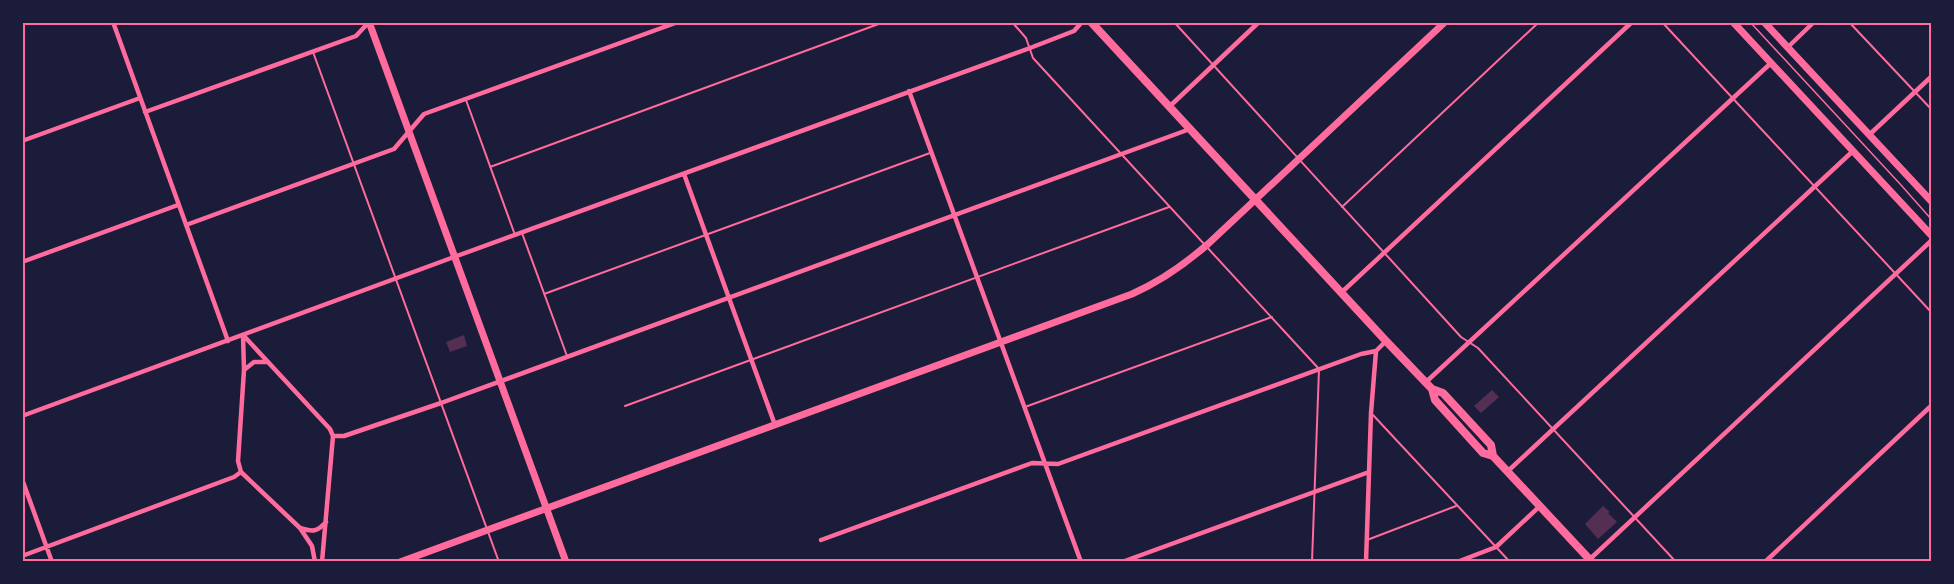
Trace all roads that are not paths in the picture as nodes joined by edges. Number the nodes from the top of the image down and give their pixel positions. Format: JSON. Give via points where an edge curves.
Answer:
{"nodes":[{"id":1,"x":112,"y":22,"type":"edge"},
{"id":2,"x":369,"y":22,"type":"edge"},
{"id":3,"x":678,"y":22,"type":"edge"},
{"id":4,"x":884,"y":22,"type":"edge"},
{"id":5,"x":1012,"y":22,"type":"edge"},
{"id":6,"x":1082,"y":22,"type":"edge"},
{"id":7,"x":1091,"y":22,"type":"edge"},
{"id":8,"x":1174,"y":22,"type":"edge"},
{"id":9,"x":1259,"y":22,"type":"edge"},
{"id":10,"x":1445,"y":22,"type":"edge"},
{"id":11,"x":1539,"y":22,"type":"edge"},
{"id":12,"x":1632,"y":22,"type":"edge"},
{"id":13,"x":1662,"y":22,"type":"edge"},
{"id":14,"x":1734,"y":22,"type":"edge"},
{"id":15,"x":1764,"y":22,"type":"edge"},
{"id":16,"x":1814,"y":22,"type":"edge"},
{"id":17,"x":1849,"y":22,"type":"edge"},
{"id":18,"x":1030,"y":48,"type":"junction"},
{"id":19,"x":1787,"y":48,"type":"junction"},
{"id":20,"x":313,"y":52,"type":"junction"},
{"id":21,"x":1771,"y":63,"type":"junction"},
{"id":22,"x":1213,"y":65,"type":"junction"},
{"id":23,"x":1932,"y":76,"type":"edge"},
{"id":24,"x":909,"y":91,"type":"junction"},
{"id":25,"x":1914,"y":92,"type":"junction"},
{"id":26,"x":140,"y":98,"type":"junction"},
{"id":27,"x":1732,"y":98,"type":"junction"},
{"id":28,"x":466,"y":100,"type":"junction"},
{"id":29,"x":1169,"y":107,"type":"junction"},
{"id":30,"x":1932,"y":111,"type":"edge"},
{"id":31,"x":145,"y":112,"type":"junction"},
{"id":32,"x":1190,"y":129,"type":"junction"},
{"id":33,"x":409,"y":133,"type":"junction"},
{"id":34,"x":1869,"y":135,"type":"junction"},
{"id":35,"x":22,"y":141,"type":"edge"},
{"id":36,"x":1853,"y":151,"type":"junction"},
{"id":37,"x":932,"y":153,"type":"junction"},
{"id":38,"x":1121,"y":154,"type":"junction"},
{"id":39,"x":1299,"y":160,"type":"junction"},
{"id":40,"x":354,"y":163,"type":"junction"},
{"id":41,"x":490,"y":167,"type":"junction"},
{"id":42,"x":684,"y":174,"type":"junction"},
{"id":43,"x":1814,"y":186,"type":"junction"},
{"id":44,"x":1255,"y":199,"type":"junction"},
{"id":45,"x":1932,"y":202,"type":"edge"},
{"id":46,"x":178,"y":205,"type":"junction"},
{"id":47,"x":1170,"y":207,"type":"junction"},
{"id":48,"x":1341,"y":207,"type":"junction"},
{"id":49,"x":954,"y":215,"type":"junction"},
{"id":50,"x":186,"y":225,"type":"junction"},
{"id":51,"x":522,"y":233,"type":"junction"},
{"id":52,"x":515,"y":235,"type":"junction"},
{"id":53,"x":706,"y":235,"type":"junction"},
{"id":54,"x":1932,"y":238,"type":"edge"},
{"id":55,"x":1207,"y":245,"type":"junction"},
{"id":56,"x":1384,"y":254,"type":"junction"},
{"id":57,"x":454,"y":256,"type":"junction"},
{"id":58,"x":22,"y":262,"type":"edge"},
{"id":59,"x":1895,"y":273,"type":"junction"},
{"id":60,"x":977,"y":277,"type":"junction"},
{"id":61,"x":396,"y":279,"type":"junction"},
{"id":62,"x":1342,"y":292,"type":"junction"},
{"id":63,"x":544,"y":294,"type":"junction"},
{"id":64,"x":729,"y":298,"type":"junction"},
{"id":65,"x":1932,"y":313,"type":"edge"},
{"id":66,"x":1272,"y":317,"type":"junction"},
{"id":67,"x":243,"y":335,"type":"junction"},
{"id":68,"x":228,"y":341,"type":"junction"},
{"id":69,"x":1386,"y":341,"type":"junction"},
{"id":70,"x":1469,"y":342,"type":"junction"},
{"id":71,"x":1001,"y":343,"type":"junction"},
{"id":72,"x":1376,"y":351,"type":"junction"},
{"id":73,"x":567,"y":356,"type":"junction"},
{"id":74,"x":750,"y":359,"type":"junction"},
{"id":75,"x":266,"y":362,"type":"junction"},
{"id":76,"x":1319,"y":369,"type":"junction"},
{"id":77,"x":244,"y":370,"type":"junction"},
{"id":78,"x":500,"y":380,"type":"junction"},
{"id":79,"x":1429,"y":386,"type":"junction"},
{"id":80,"x":441,"y":403,"type":"junction"},
{"id":81,"x":1932,"y":405,"type":"edge"},
{"id":82,"x":625,"y":406,"type":"dead end"},
{"id":83,"x":1025,"y":407,"type":"junction"},
{"id":84,"x":1371,"y":413,"type":"junction"},
{"id":85,"x":22,"y":417,"type":"edge"},
{"id":86,"x":776,"y":425,"type":"junction"},
{"id":87,"x":1554,"y":430,"type":"junction"},
{"id":88,"x":333,"y":436,"type":"junction"},
{"id":89,"x":1044,"y":463,"type":"junction"},
{"id":90,"x":1508,"y":471,"type":"junction"},
{"id":91,"x":241,"y":472,"type":"junction"},
{"id":92,"x":1369,"y":472,"type":"junction"},
{"id":93,"x":22,"y":478,"type":"edge"},
{"id":94,"x":1316,"y":491,"type":"junction"},
{"id":95,"x":1456,"y":506,"type":"junction"},
{"id":96,"x":1540,"y":506,"type":"junction"},
{"id":97,"x":547,"y":508,"type":"junction"},
{"id":98,"x":1635,"y":517,"type":"junction"},
{"id":99,"x":326,"y":522,"type":"junction"},
{"id":100,"x":300,"y":528,"type":"junction"},
{"id":101,"x":488,"y":530,"type":"junction"},
{"id":102,"x":821,"y":540,"type":"dead end"},
{"id":103,"x":1367,"y":540,"type":"junction"},
{"id":104,"x":48,"y":547,"type":"junction"},
{"id":105,"x":1496,"y":547,"type":"junction"},
{"id":106,"x":22,"y":556,"type":"edge"},
{"id":107,"x":1591,"y":560,"type":"edge"},
{"id":108,"x":52,"y":561,"type":"edge"},
{"id":109,"x":315,"y":561,"type":"edge"},
{"id":110,"x":322,"y":561,"type":"edge"},
{"id":111,"x":400,"y":561,"type":"edge"},
{"id":112,"x":499,"y":561,"type":"edge"},
{"id":113,"x":566,"y":561,"type":"edge"},
{"id":114,"x":1081,"y":561,"type":"edge"},
{"id":115,"x":1122,"y":561,"type":"edge"},
{"id":116,"x":1312,"y":561,"type":"edge"},
{"id":117,"x":1366,"y":561,"type":"edge"},
{"id":118,"x":1457,"y":561,"type":"edge"},
{"id":119,"x":1510,"y":561,"type":"edge"},
{"id":120,"x":1677,"y":561,"type":"edge"},
{"id":121,"x":1765,"y":561,"type":"edge"}],
"edges":[{"from":1,"to":26,"type":"street"},
{"from":2,"to":20,"type":"street","via":[[356,36]]},
{"from":2,"to":33,"type":"main road"},
{"from":3,"to":28,"type":"street"},
{"from":4,"to":41,"type":"lane"},
{"from":5,"to":18,"type":"lane"},
{"from":6,"to":18,"type":"street","via":[[1074,31]]},
{"from":7,"to":29,"type":"main road"},
{"from":8,"to":22,"type":"lane"},
{"from":9,"to":22,"type":"street"},
{"from":10,"to":39,"type":"main road"},
{"from":11,"to":48,"type":"lane"},
{"from":12,"to":56,"type":"street"},
{"from":13,"to":27,"type":"lane"},
{"from":14,"to":21,"type":"main road"},
{"from":15,"to":19,"type":"main road"},
{"from":16,"to":19,"type":"street"},
{"from":17,"to":25,"type":"lane"},
{"from":18,"to":24,"type":"street"},
{"from":18,"to":38,"type":"lane","via":[[1033,58]]},
{"from":19,"to":34,"type":"main road"},
{"from":20,"to":31,"type":"street"},
{"from":20,"to":40,"type":"lane"},
{"from":21,"to":27,"type":"street"},
{"from":21,"to":36,"type":"main road"},
{"from":22,"to":29,"type":"street"},
{"from":22,"to":39,"type":"lane"},
{"from":23,"to":25,"type":"street"},
{"from":24,"to":37,"type":"street"},
{"from":24,"to":42,"type":"street"},
{"from":25,"to":30,"type":"lane"},
{"from":25,"to":34,"type":"street"},
{"from":26,"to":31,"type":"street"},
{"from":26,"to":35,"type":"street"},
{"from":27,"to":43,"type":"lane"},
{"from":27,"to":70,"type":"street"},
{"from":28,"to":33,"type":"street","via":[[424,114]]},
{"from":28,"to":41,"type":"lane"},
{"from":29,"to":32,"type":"main road"},
{"from":31,"to":46,"type":"street"},
{"from":32,"to":38,"type":"street"},
{"from":32,"to":44,"type":"main road"},
{"from":33,"to":40,"type":"street","via":[[394,149]]},
{"from":33,"to":57,"type":"main road"},
{"from":34,"to":45,"type":"main road"},
{"from":36,"to":43,"type":"street"},
{"from":36,"to":54,"type":"main road"},
{"from":37,"to":49,"type":"street"},
{"from":37,"to":53,"type":"lane"},
{"from":38,"to":47,"type":"lane"},
{"from":38,"to":49,"type":"street"},
{"from":39,"to":44,"type":"main road"},
{"from":39,"to":48,"type":"lane"},
{"from":40,"to":50,"type":"street"},
{"from":40,"to":61,"type":"lane"},
{"from":41,"to":52,"type":"lane"},
{"from":42,"to":51,"type":"street"},
{"from":42,"to":53,"type":"street"},
{"from":43,"to":59,"type":"lane"},
{"from":43,"to":87,"type":"street"},
{"from":44,"to":55,"type":"main road"},
{"from":44,"to":62,"type":"main road"},
{"from":46,"to":50,"type":"street"},
{"from":46,"to":58,"type":"street"},
{"from":47,"to":55,"type":"lane"},
{"from":47,"to":60,"type":"lane"},
{"from":48,"to":56,"type":"lane"},
{"from":49,"to":60,"type":"street"},
{"from":49,"to":64,"type":"street"},
{"from":50,"to":68,"type":"street"},
{"from":51,"to":52,"type":"street"},
{"from":51,"to":63,"type":"lane"},
{"from":52,"to":57,"type":"street"},
{"from":53,"to":63,"type":"lane"},
{"from":53,"to":64,"type":"street"},
{"from":54,"to":59,"type":"street"},
{"from":55,"to":66,"type":"lane"},
{"from":55,"to":71,"type":"main road","via":[[1171,274],[1142,290]]},
{"from":56,"to":62,"type":"street"},
{"from":56,"to":70,"type":"lane"},
{"from":57,"to":61,"type":"street"},
{"from":57,"to":78,"type":"main road"},
{"from":59,"to":65,"type":"lane"},
{"from":59,"to":98,"type":"street"},
{"from":60,"to":71,"type":"street"},
{"from":60,"to":74,"type":"lane"},
{"from":61,"to":67,"type":"street"},
{"from":61,"to":80,"type":"lane"},
{"from":62,"to":69,"type":"main road"},
{"from":63,"to":73,"type":"lane"},
{"from":64,"to":73,"type":"street"},
{"from":64,"to":74,"type":"street"},
{"from":66,"to":76,"type":"lane"},
{"from":66,"to":83,"type":"lane"},
{"from":67,"to":68,"type":"street"},
{"from":67,"to":75,"type":"street"},
{"from":67,"to":77,"type":"street"},
{"from":68,"to":85,"type":"street"},
{"from":69,"to":72,"type":"street"},
{"from":69,"to":79,"type":"main road"},
{"from":70,"to":79,"type":"street"},
{"from":70,"to":87,"type":"lane"},
{"from":71,"to":83,"type":"street"},
{"from":71,"to":86,"type":"main road"},
{"from":72,"to":76,"type":"street"},
{"from":72,"to":84,"type":"street"},
{"from":73,"to":78,"type":"street"},
{"from":74,"to":82,"type":"lane"},
{"from":74,"to":86,"type":"street"},
{"from":75,"to":77,"type":"street","via":[[254,362]]},
{"from":75,"to":88,"type":"street"},
{"from":76,"to":89,"type":"street","via":[[1058,464]]},
{"from":76,"to":94,"type":"lane"},
{"from":77,"to":91,"type":"street","via":[[238,461]]},
{"from":78,"to":80,"type":"street"},
{"from":78,"to":97,"type":"main road"},
{"from":79,"to":90,"type":"main road","via":[[1435,400],[1483,453],[1494,456]]},
{"from":80,"to":88,"type":"street","via":[[344,436]]},
{"from":80,"to":101,"type":"lane"},
{"from":81,"to":121,"type":"street"},
{"from":83,"to":89,"type":"street"},
{"from":84,"to":92,"type":"street"},
{"from":84,"to":95,"type":"lane"},
{"from":86,"to":97,"type":"main road"},
{"from":87,"to":90,"type":"street"},
{"from":87,"to":98,"type":"lane"},
{"from":88,"to":99,"type":"street"},
{"from":89,"to":102,"type":"street","via":[[1032,463]]},
{"from":89,"to":114,"type":"street"},
{"from":90,"to":96,"type":"main road"},
{"from":91,"to":100,"type":"street"},
{"from":91,"to":104,"type":"street"},
{"from":92,"to":94,"type":"street"},
{"from":92,"to":103,"type":"street"},
{"from":93,"to":104,"type":"street"},
{"from":94,"to":115,"type":"street"},
{"from":94,"to":116,"type":"lane"},
{"from":95,"to":103,"type":"lane"},
{"from":95,"to":105,"type":"lane"},
{"from":96,"to":105,"type":"street"},
{"from":96,"to":107,"type":"main road"},
{"from":97,"to":101,"type":"main road"},
{"from":97,"to":113,"type":"main road"},
{"from":98,"to":107,"type":"street"},
{"from":98,"to":120,"type":"lane"},
{"from":99,"to":100,"type":"street","via":[[319,530]]},
{"from":99,"to":110,"type":"street"},
{"from":100,"to":109,"type":"street","via":[[312,546]]},
{"from":101,"to":111,"type":"main road"},
{"from":101,"to":112,"type":"lane"},
{"from":103,"to":117,"type":"street"},
{"from":104,"to":106,"type":"street"},
{"from":104,"to":108,"type":"street"},
{"from":105,"to":118,"type":"street"},
{"from":105,"to":119,"type":"lane"}]}
